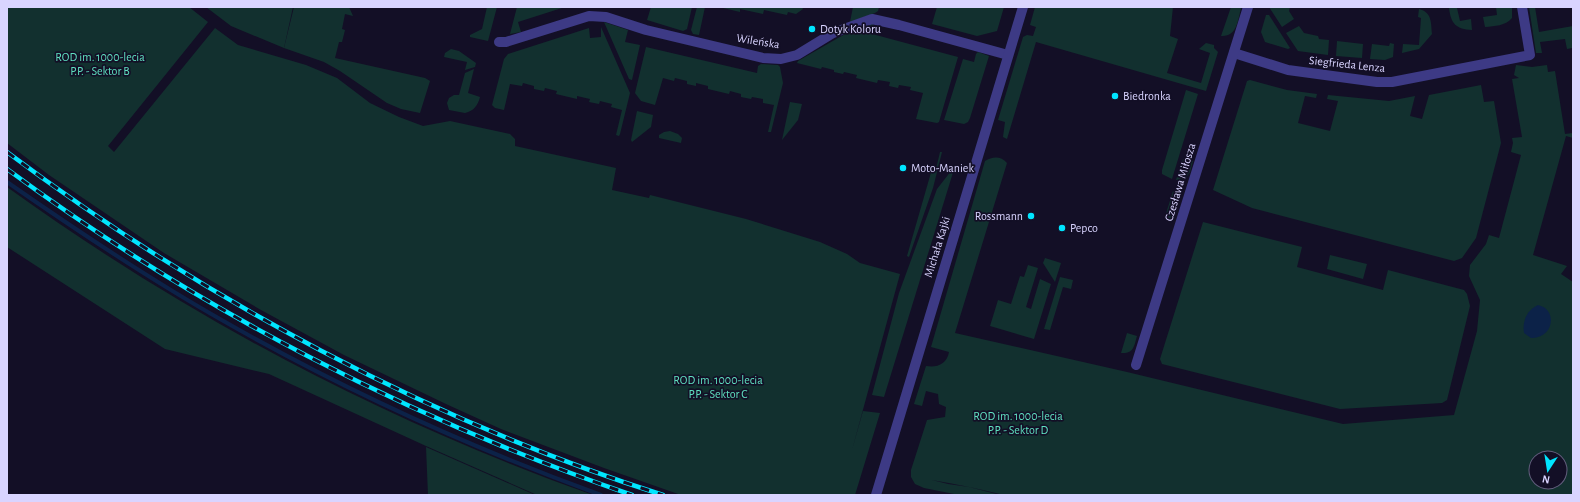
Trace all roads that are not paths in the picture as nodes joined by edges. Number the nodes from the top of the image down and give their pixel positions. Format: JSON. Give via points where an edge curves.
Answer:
{"nodes":[{"id":1,"x":1022,"y":7,"type":"edge"},
{"id":2,"x":1248,"y":7,"type":"edge"},
{"id":3,"x":1522,"y":7,"type":"edge"},
{"id":4,"x":499,"y":42,"type":"dead end"},
{"id":5,"x":1234,"y":53,"type":"junction"},
{"id":6,"x":1008,"y":55,"type":"junction"},
{"id":7,"x":1136,"y":365,"type":"dead end"},
{"id":8,"x":876,"y":495,"type":"edge"}],
"edges":[{"from":1,"to":6,"type":"street","name":"Michała Kajki"},
{"from":2,"to":5,"type":"street","name":"Czesława Miłosza"},
{"from":3,"to":5,"type":"street","name":"Siegfrieda Lenza","via":[[1530,55],[1392,82],[1288,70]]},
{"from":4,"to":6,"type":"street","name":"Wileńska","via":[[585,17],[600,16],[654,32],[763,58],[781,59],[797,56],[833,33],[872,19]]},
{"from":5,"to":7,"type":"street","name":"Czesława Miłosza"},
{"from":6,"to":8,"type":"street","name":"Michała Kajki"}]}
